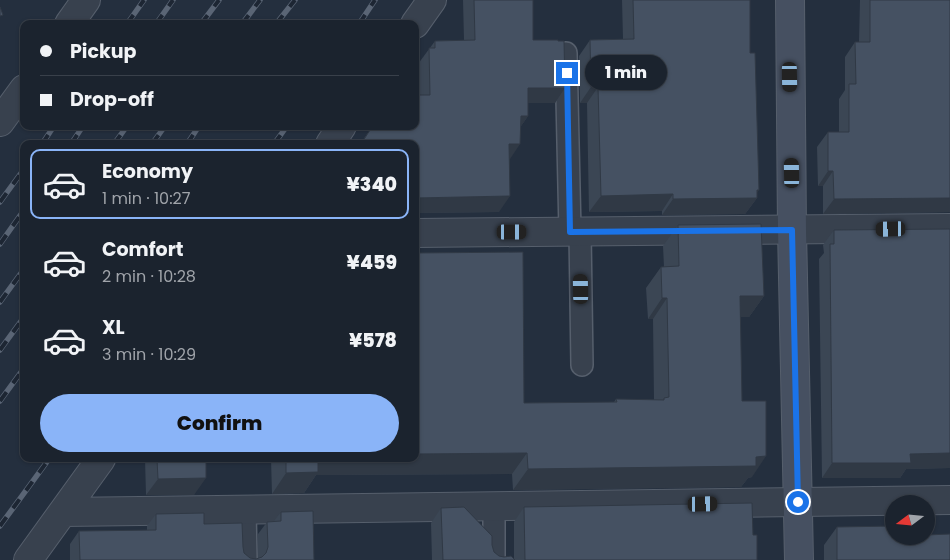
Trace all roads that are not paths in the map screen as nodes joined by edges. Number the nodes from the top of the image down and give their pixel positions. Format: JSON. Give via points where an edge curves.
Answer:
{"nodes":[{"id":1,"x":86,"y":0,"type":"edge"},
{"id":2,"x":432,"y":0,"type":"edge"},
{"id":3,"x":790,"y":0,"type":"edge"},
{"id":4,"x":73,"y":20,"type":"edge"},
{"id":5,"x":418,"y":20,"type":"edge"},
{"id":6,"x":566,"y":53,"type":"edge"},
{"id":7,"x":20,"y":94,"type":"edge"},
{"id":8,"x":0,"y":122,"type":"edge"},
{"id":9,"x":950,"y":228,"type":"edge"},
{"id":10,"x":792,"y":230,"type":"junction"},
{"id":11,"x":575,"y":232,"type":"junction"},
{"id":12,"x":419,"y":233,"type":"edge"},
{"id":13,"x":582,"y":365,"type":"dead end"},
{"id":14,"x":100,"y":462,"type":"edge"},
{"id":15,"x":950,"y":500,"type":"edge"},
{"id":16,"x":798,"y":502,"type":"junction"},
{"id":17,"x":494,"y":506,"type":"junction"},
{"id":18,"x":246,"y":509,"type":"junction"},
{"id":19,"x":63,"y":512,"type":"junction"},
{"id":20,"x":28,"y":560,"type":"edge"},
{"id":21,"x":246,"y":560,"type":"edge"},
{"id":22,"x":494,"y":560,"type":"edge"},
{"id":23,"x":799,"y":560,"type":"edge"}],
"edges":[{"from":1,"to":4,"type":"street"},
{"from":2,"to":5,"type":"street"},
{"from":3,"to":10,"type":"street"},
{"from":6,"to":11,"type":"lane"},
{"from":7,"to":8,"type":"street"},
{"from":9,"to":10,"type":"street"},
{"from":10,"to":11,"type":"street"},
{"from":10,"to":16,"type":"street"},
{"from":11,"to":12,"type":"street"},
{"from":11,"to":13,"type":"lane"},
{"from":14,"to":19,"type":"street"},
{"from":15,"to":16,"type":"street"},
{"from":16,"to":17,"type":"street"},
{"from":16,"to":23,"type":"street"},
{"from":17,"to":18,"type":"street"},
{"from":17,"to":22,"type":"lane"},
{"from":18,"to":19,"type":"street"},
{"from":18,"to":21,"type":"lane"},
{"from":19,"to":20,"type":"street"}]}
